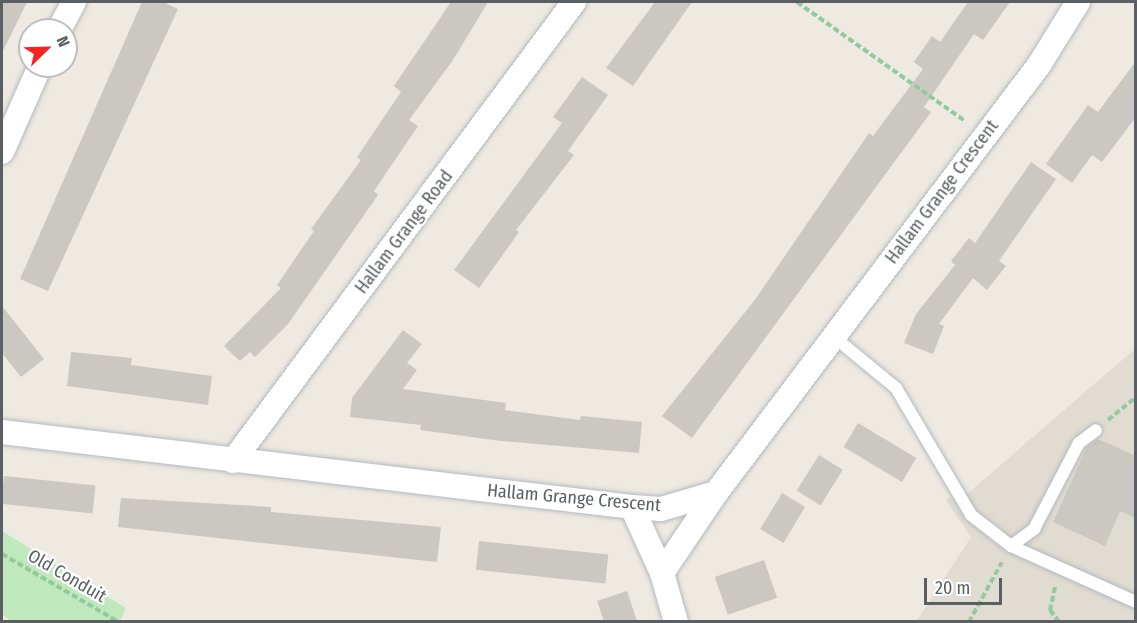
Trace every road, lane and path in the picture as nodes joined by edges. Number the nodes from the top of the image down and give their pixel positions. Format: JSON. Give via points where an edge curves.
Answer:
{"nodes":[{"id":1,"x":74,"y":2,"type":"edge"},
{"id":2,"x":574,"y":2,"type":"edge"},
{"id":3,"x":797,"y":2,"type":"edge"},
{"id":4,"x":1078,"y":2,"type":"edge"},
{"id":5,"x":65,"y":18,"type":"edge"},
{"id":6,"x":35,"y":78,"type":"edge"},
{"id":7,"x":984,"y":135,"type":"junction"},
{"id":8,"x":2,"y":152,"type":"edge"},
{"id":9,"x":834,"y":337,"type":"junction"},
{"id":10,"x":1136,"y":397,"type":"edge"},
{"id":11,"x":1096,"y":430,"type":"joint"},
{"id":12,"x":2,"y":432,"type":"edge"},
{"id":13,"x":233,"y":461,"type":"junction"},
{"id":14,"x":716,"y":493,"type":"junction"},
{"id":15,"x":632,"y":507,"type":"junction"},
{"id":16,"x":1011,"y":546,"type":"junction"},
{"id":17,"x":2,"y":554,"type":"edge"},
{"id":18,"x":1059,"y":569,"type":"junction"},
{"id":19,"x":662,"y":573,"type":"junction"},
{"id":20,"x":1136,"y":602,"type":"edge"},
{"id":21,"x":119,"y":621,"type":"edge"},
{"id":22,"x":676,"y":621,"type":"edge"},
{"id":23,"x":969,"y":621,"type":"edge"},
{"id":24,"x":1059,"y":621,"type":"edge"}],
"edges":[{"from":1,"to":5,"type":"street"},
{"from":2,"to":13,"type":"street","name":"Hallam Grange Road"},
{"from":3,"to":7,"type":"path"},
{"from":4,"to":7,"type":"street","name":"Hallam Grange Crescent","via":[[1039,65]]},
{"from":6,"to":8,"type":"street"},
{"from":7,"to":9,"type":"street","name":"Hallam Grange Crescent"},
{"from":9,"to":14,"type":"street","name":"Hallam Grange Crescent"},
{"from":9,"to":16,"type":"lane","via":[[896,388],[971,515]]},
{"from":10,"to":11,"type":"path"},
{"from":11,"to":16,"type":"lane","via":[[1079,443],[1034,529]]},
{"from":12,"to":13,"type":"street","name":"Hallam Grange Crescent"},
{"from":13,"to":15,"type":"street","name":"Hallam Grange Crescent"},
{"from":14,"to":15,"type":"street","name":"Hallam Grange Crescent","via":[[661,509]]},
{"from":14,"to":19,"type":"street"},
{"from":15,"to":19,"type":"street"},
{"from":16,"to":18,"type":"lane"},
{"from":16,"to":23,"type":"path"},
{"from":17,"to":21,"type":"path","name":"Old Conduit"},
{"from":18,"to":20,"type":"lane"},
{"from":18,"to":24,"type":"path","via":[[1050,610]]},
{"from":19,"to":22,"type":"street"}]}
